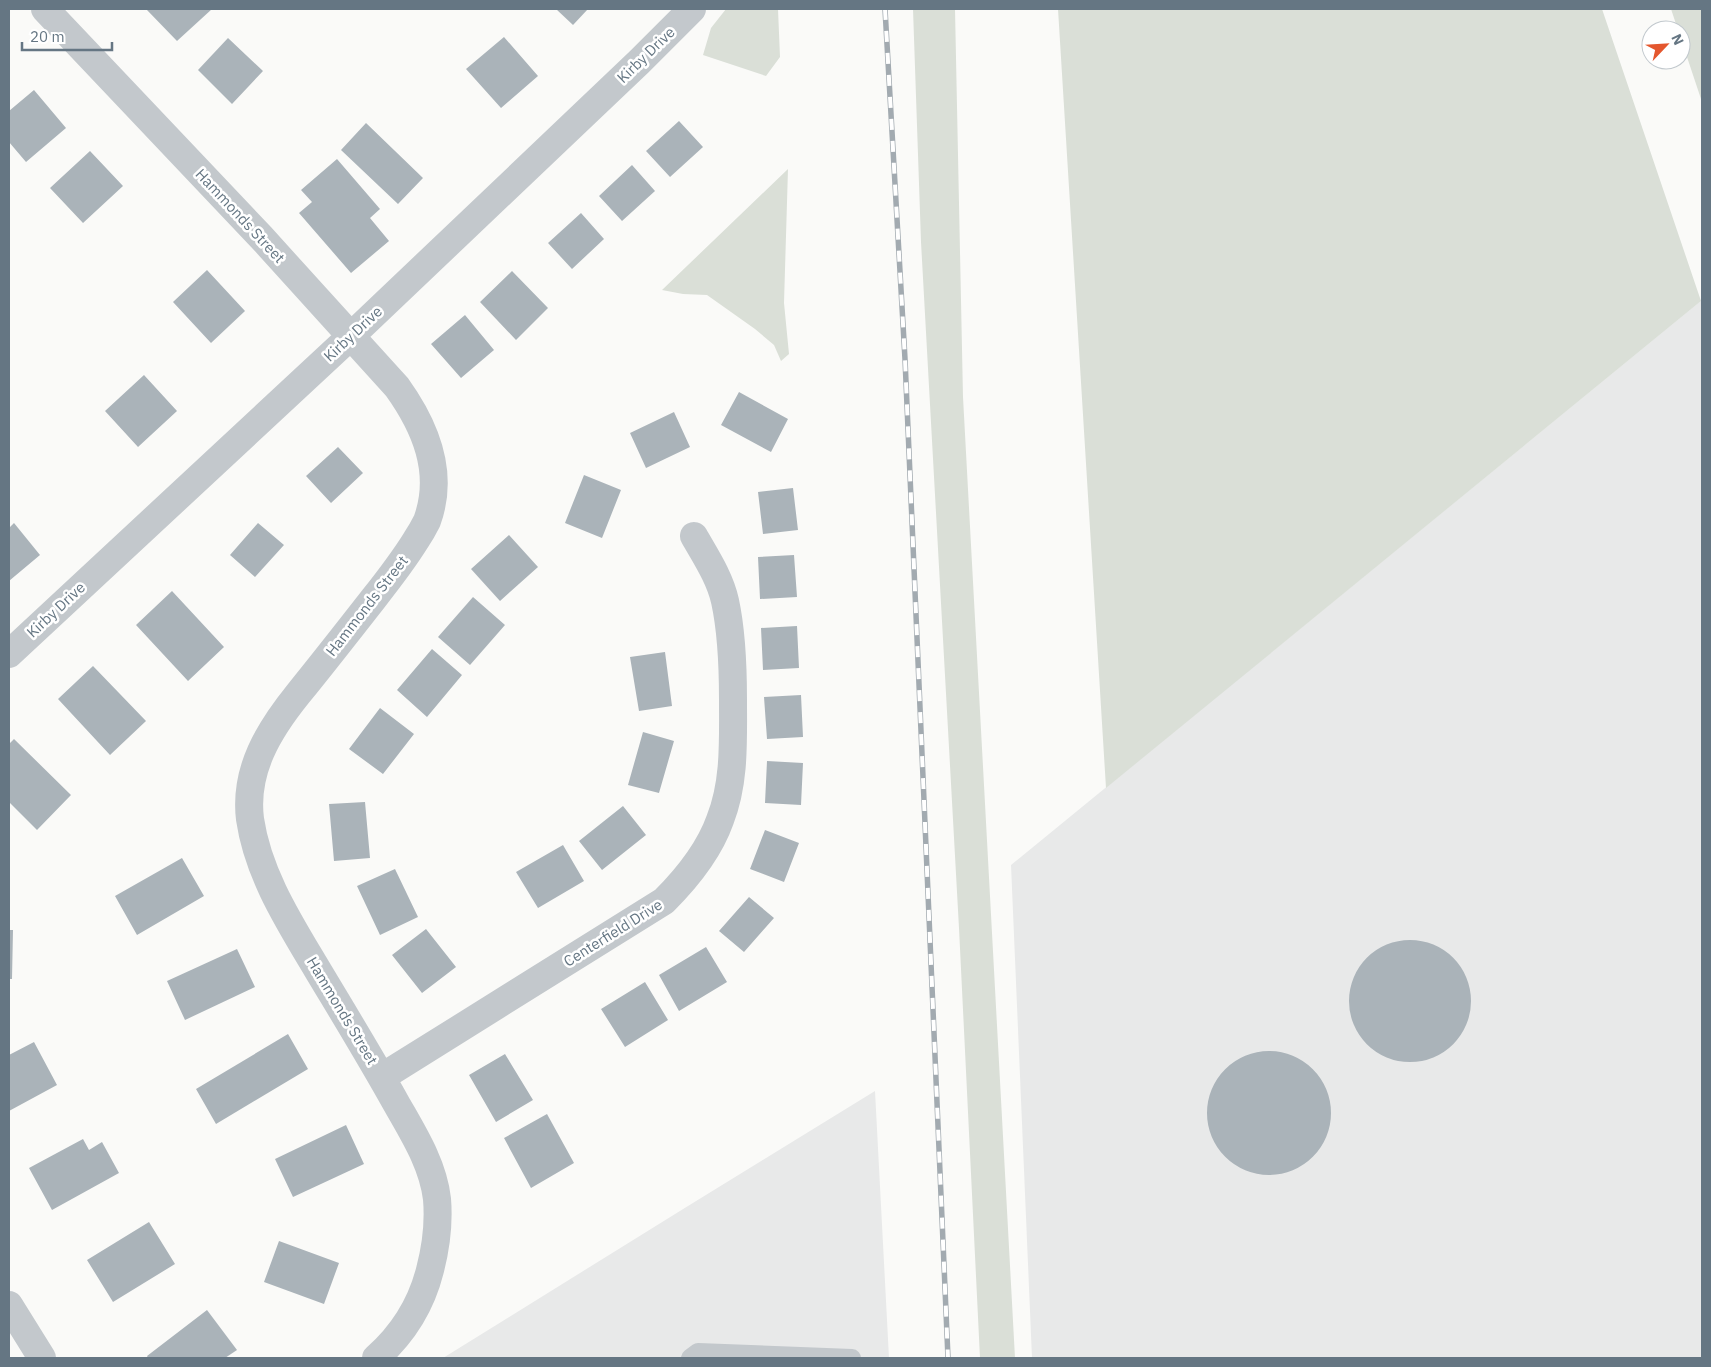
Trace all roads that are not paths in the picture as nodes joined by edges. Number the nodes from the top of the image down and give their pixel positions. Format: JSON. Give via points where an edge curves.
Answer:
{"nodes":[{"id":1,"x":45,"y":9,"type":"edge"},
{"id":2,"x":692,"y":9,"type":"edge"},
{"id":3,"x":351,"y":336,"type":"junction"},
{"id":4,"x":694,"y":536,"type":"dead end"},
{"id":5,"x":9,"y":654,"type":"edge"},
{"id":6,"x":382,"y":1078,"type":"junction"},
{"id":7,"x":9,"y":1305,"type":"edge"},
{"id":8,"x":42,"y":1358,"type":"edge"},
{"id":9,"x":376,"y":1358,"type":"edge"},
{"id":10,"x":690,"y":1358,"type":"edge"},
{"id":11,"x":852,"y":1358,"type":"edge"}],
"edges":[{"from":1,"to":3,"type":"street","name":"Hammonds Street"},
{"from":2,"to":3,"type":"street","name":"Kirby Drive"},
{"from":3,"to":5,"type":"street","name":"Kirby Drive"},
{"from":3,"to":6,"type":"street","name":"Hammonds Street","via":[[412,408],[426,436],[434,468],[433,497],[426,522],[401,565],[285,710],[263,744],[250,790],[250,817],[257,853],[269,884]]},
{"from":4,"to":6,"type":"street","name":"Centerfield Drive","via":[[717,576],[725,601],[733,665],[734,746],[730,787],[720,821],[704,852],[687,878],[664,901]]},
{"from":6,"to":9,"type":"street","name":"Hammonds Street","via":[[431,1172],[437,1199],[437,1228],[426,1286],[410,1319],[392,1344]]},
{"from":7,"to":8,"type":"street"},
{"from":10,"to":11,"type":"lane","via":[[698,1352]]}]}
